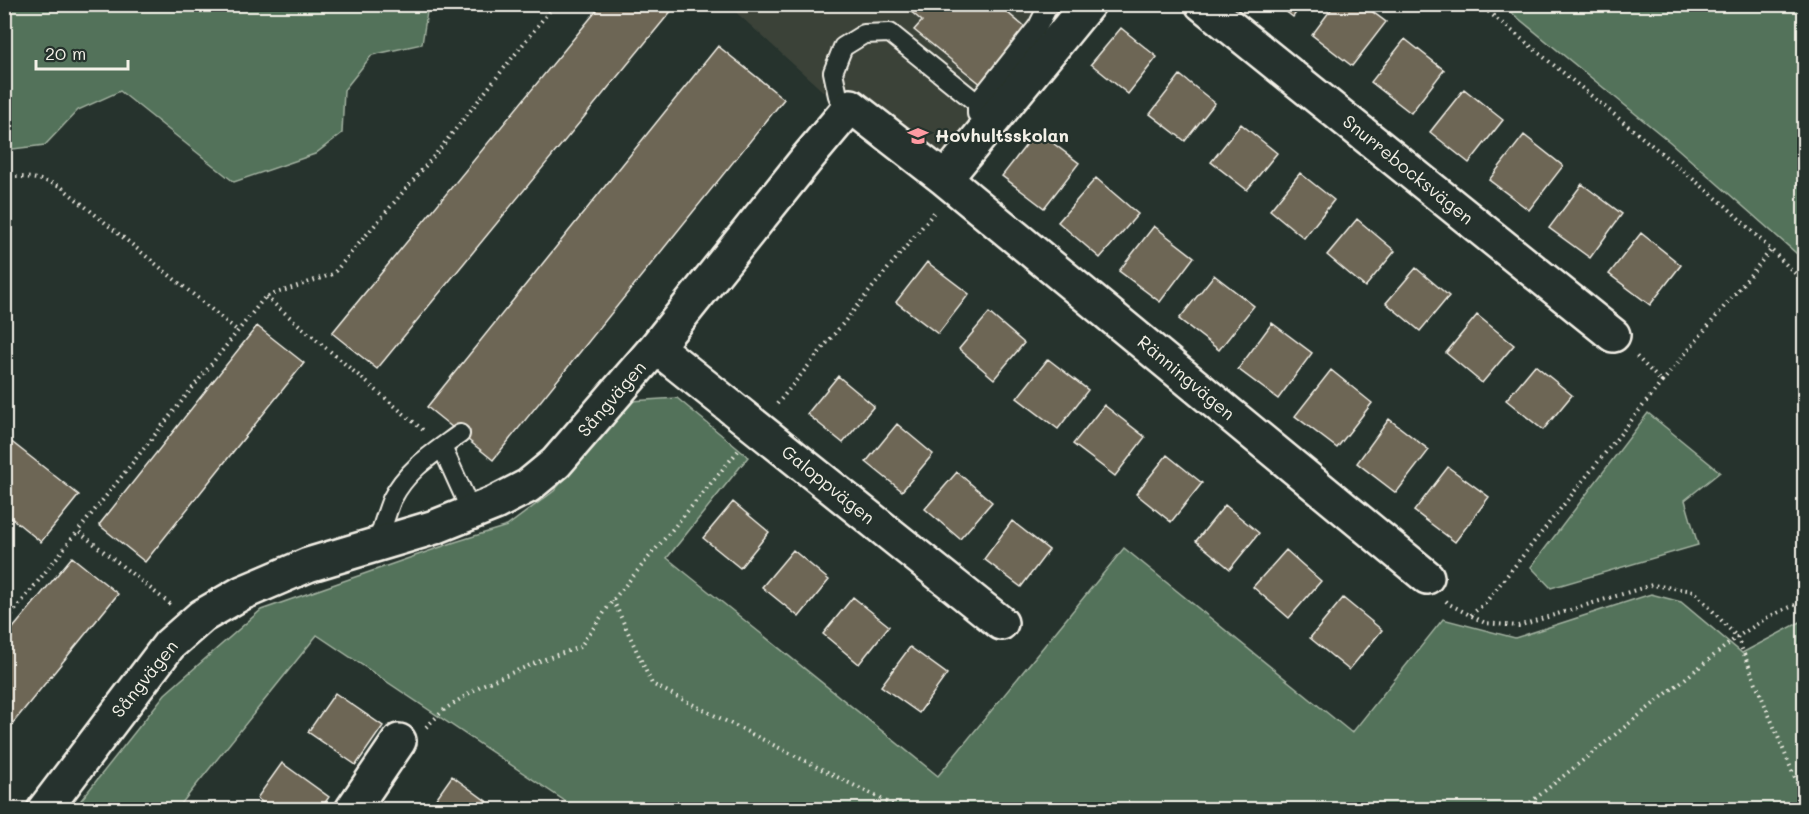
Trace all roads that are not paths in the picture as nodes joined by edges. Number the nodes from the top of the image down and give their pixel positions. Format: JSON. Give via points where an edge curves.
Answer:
{"nodes":[{"id":1,"x":1049,"y":4,"type":"edge"},
{"id":2,"x":1088,"y":4,"type":"edge"},
{"id":3,"x":1202,"y":4,"type":"edge"},
{"id":4,"x":977,"y":103,"type":"junction"},
{"id":5,"x":851,"y":106,"type":"junction"},
{"id":6,"x":977,"y":140,"type":"junction"},
{"id":7,"x":950,"y":184,"type":"junction"},
{"id":8,"x":1613,"y":334,"type":"road end"},
{"id":9,"x":656,"y":347,"type":"junction"},
{"id":10,"x":460,"y":434,"type":"dead end"},
{"id":11,"x":442,"y":447,"type":"junction"},
{"id":12,"x":472,"y":513,"type":"junction"},
{"id":13,"x":377,"y":544,"type":"junction"},
{"id":14,"x":1427,"y":577,"type":"road end"},
{"id":15,"x":1001,"y":623,"type":"dead end"},
{"id":16,"x":399,"y":741,"type":"road end"},
{"id":17,"x":44,"y":810,"type":"edge"},
{"id":18,"x":352,"y":810,"type":"edge"}],
"edges":[{"from":1,"to":4,"type":"lane","via":[[1038,26]]},
{"from":2,"to":6,"type":"street"},
{"from":3,"to":8,"type":"street","name":"Snurrebocksvägen"},
{"from":4,"to":5,"type":"lane","via":[[890,33],[864,34],[843,47],[833,72],[838,96]]},
{"from":4,"to":6,"type":"lane"},
{"from":5,"to":7,"type":"street"},
{"from":5,"to":9,"type":"street","name":"Sångvägen"},
{"from":6,"to":7,"type":"street"},
{"from":7,"to":14,"type":"street","name":"Ränningvägen"},
{"from":9,"to":12,"type":"street","name":"Sångvägen","via":[[556,464],[528,486]]},
{"from":9,"to":15,"type":"street","name":"Galoppvägen"},
{"from":10,"to":11,"type":"lane"},
{"from":11,"to":12,"type":"lane"},
{"from":11,"to":13,"type":"lane","via":[[414,469],[398,490]]},
{"from":12,"to":13,"type":"street","name":"Sångvägen"},
{"from":13,"to":17,"type":"street","name":"Sångvägen","via":[[308,565],[242,593],[202,616],[169,645]]},
{"from":16,"to":18,"type":"street"}]}
